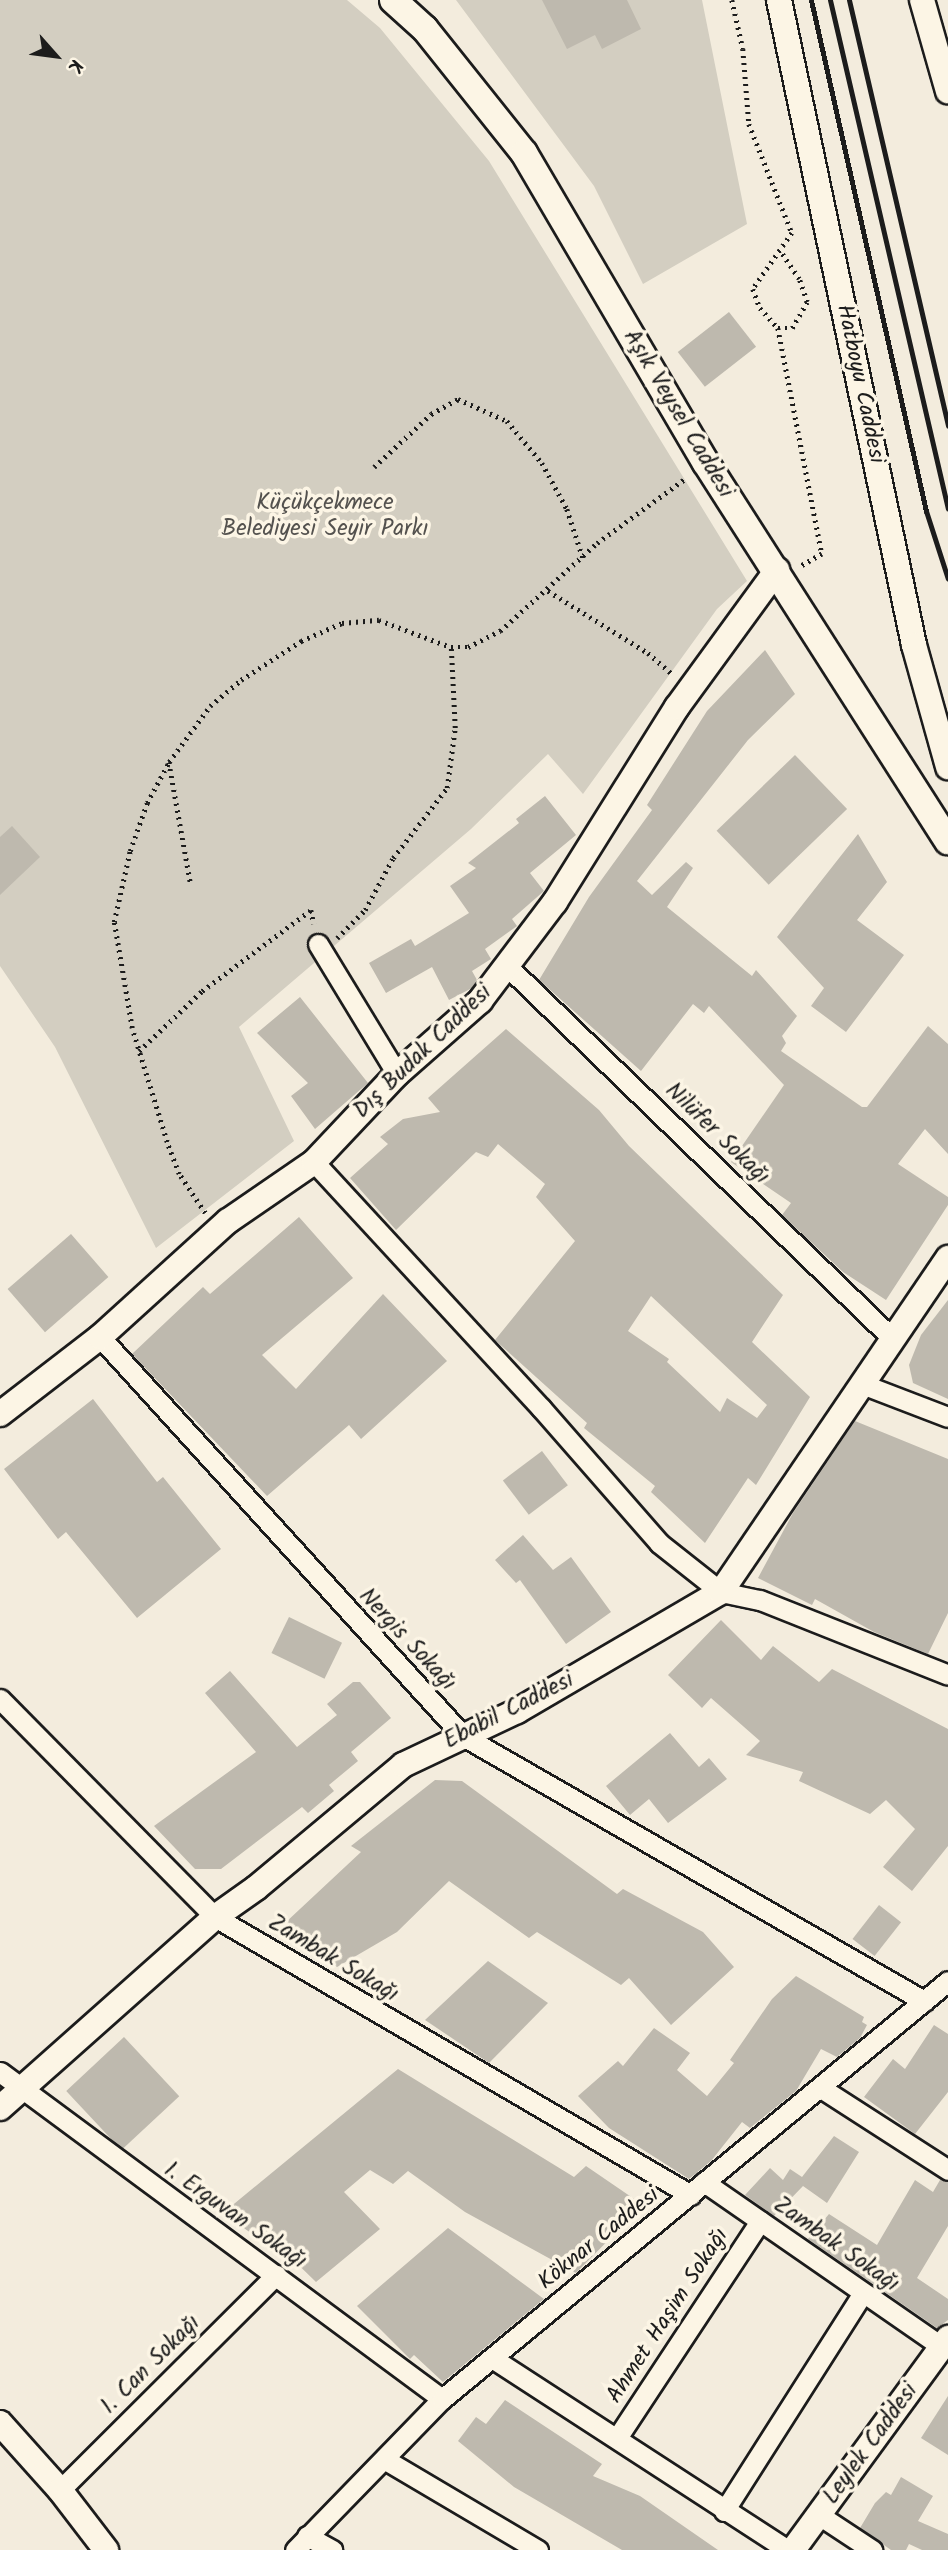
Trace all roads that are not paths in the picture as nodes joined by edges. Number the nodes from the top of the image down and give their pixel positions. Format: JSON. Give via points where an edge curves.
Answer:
{"nodes":[{"id":1,"x":779,"y":0,"type":"edge"},
{"id":2,"x":922,"y":0,"type":"edge"},
{"id":3,"x":403,"y":3,"type":"edge"},
{"id":4,"x":948,"y":91,"type":"edge"},
{"id":5,"x":788,"y":569,"type":"junction"},
{"id":6,"x":948,"y":767,"type":"edge"},
{"id":7,"x":948,"y":841,"type":"edge"},
{"id":8,"x":318,"y":944,"type":"road end"},
{"id":9,"x":507,"y":966,"type":"junction"},
{"id":10,"x":397,"y":1073,"type":"junction"},
{"id":11,"x":314,"y":1162,"type":"junction"},
{"id":12,"x":948,"y":1258,"type":"edge"},
{"id":13,"x":100,"y":1337,"type":"junction"},
{"id":14,"x":892,"y":1338,"type":"junction"},
{"id":15,"x":862,"y":1384,"type":"junction"},
{"id":16,"x":0,"y":1414,"type":"edge"},
{"id":17,"x":948,"y":1418,"type":"edge"},
{"id":18,"x":720,"y":1592,"type":"junction"},
{"id":19,"x":948,"y":1675,"type":"edge"},
{"id":20,"x":0,"y":1699,"type":"edge"},
{"id":21,"x":463,"y":1736,"type":"junction"},
{"id":22,"x":215,"y":1917,"type":"junction"},
{"id":23,"x":948,"y":1981,"type":"edge"},
{"id":24,"x":924,"y":2001,"type":"junction"},
{"id":25,"x":0,"y":2072,"type":"edge"},
{"id":26,"x":821,"y":2088,"type":"junction"},
{"id":27,"x":20,"y":2090,"type":"junction"},
{"id":28,"x":0,"y":2108,"type":"edge"},
{"id":29,"x":948,"y":2170,"type":"edge"},
{"id":30,"x":697,"y":2188,"type":"junction"},
{"id":31,"x":760,"y":2221,"type":"junction"},
{"id":32,"x":276,"y":2275,"type":"junction"},
{"id":33,"x":862,"y":2294,"type":"junction"},
{"id":34,"x":945,"y":2342,"type":"edge"},
{"id":35,"x":492,"y":2358,"type":"junction"},
{"id":36,"x":442,"y":2399,"type":"junction"},
{"id":37,"x":0,"y":2423,"type":"edge"},
{"id":38,"x":617,"y":2438,"type":"junction"},
{"id":39,"x":384,"y":2459,"type":"junction"},
{"id":40,"x":60,"y":2490,"type":"junction"},
{"id":41,"x":724,"y":2511,"type":"junction"},
{"id":42,"x":819,"y":2515,"type":"junction"},
{"id":43,"x":301,"y":2543,"type":"edge"},
{"id":44,"x":106,"y":2550,"type":"edge"},
{"id":45,"x":332,"y":2550,"type":"edge"},
{"id":46,"x":538,"y":2550,"type":"edge"},
{"id":47,"x":790,"y":2550,"type":"edge"},
{"id":48,"x":872,"y":2550,"type":"edge"}],
"edges":[{"from":1,"to":6,"type":"street","name":"Hatboyu Caddesi","via":[[914,645]]},
{"from":2,"to":4,"type":"street"},
{"from":3,"to":5,"type":"main road","name":"Aşık Veysel Caddesi","via":[[524,153],[706,463]]},
{"from":5,"to":7,"type":"main road","name":"Aşık Veysel Caddesi"},
{"from":5,"to":9,"type":"street","name":"Dış Budak Caddesi","via":[[690,690],[555,902]]},
{"from":8,"to":10,"type":"street"},
{"from":9,"to":10,"type":"street","name":"Dış Budak Caddesi","via":[[480,1001]]},
{"from":9,"to":14,"type":"street","name":"Nilüfer Sokağı"},
{"from":10,"to":11,"type":"street","name":"Dış Budak Caddesi"},
{"from":11,"to":13,"type":"street","name":"Dış Budak Caddesi","via":[[217,1231]]},
{"from":11,"to":18,"type":"street","via":[[541,1408],[659,1544]]},
{"from":12,"to":14,"type":"street","name":"Ebabil Caddesi"},
{"from":13,"to":16,"type":"street","name":"Dış Budak Caddesi"},
{"from":13,"to":21,"type":"street","name":"Nergis Sokağı"},
{"from":14,"to":15,"type":"street","name":"Ebabil Caddesi"},
{"from":15,"to":17,"type":"street"},
{"from":15,"to":18,"type":"street","name":"Ebabil Caddesi"},
{"from":18,"to":19,"type":"street","via":[[760,1600]]},
{"from":18,"to":21,"type":"street","name":"Ebabil Caddesi","via":[[517,1711]]},
{"from":20,"to":22,"type":"street","name":"Zambak Sokağı"},
{"from":21,"to":22,"type":"street","name":"Ebabil Caddesi","via":[[402,1765]]},
{"from":21,"to":24,"type":"street","name":"Nergis Sokağı"},
{"from":22,"to":27,"type":"street","name":"Ebabil Caddesi"},
{"from":22,"to":30,"type":"street","name":"Zambak Sokağı"},
{"from":23,"to":24,"type":"street","name":"Köknar Caddesi"},
{"from":24,"to":26,"type":"street","name":"Köknar Caddesi"},
{"from":25,"to":27,"type":"street","name":"1. Erguvan Sokağı"},
{"from":26,"to":29,"type":"street"},
{"from":26,"to":30,"type":"street","name":"Köknar Caddesi"},
{"from":27,"to":28,"type":"street","name":"Ebabil Caddesi"},
{"from":27,"to":32,"type":"street","name":"1. Erguvan Sokağı"},
{"from":30,"to":31,"type":"street","name":"Zambak Sokağı"},
{"from":30,"to":35,"type":"street","name":"Köknar Caddesi"},
{"from":31,"to":33,"type":"street","name":"Zambak Sokağı"},
{"from":31,"to":38,"type":"street","name":"Ahmet Haşim Sokağı"},
{"from":32,"to":36,"type":"street","name":"1. Erguvan Sokağı"},
{"from":32,"to":40,"type":"street","name":"1. Can Sokağı"},
{"from":33,"to":34,"type":"street","name":"Zambak Sokağı"},
{"from":33,"to":41,"type":"street"},
{"from":34,"to":42,"type":"street","name":"Leylek Caddesi"},
{"from":35,"to":36,"type":"street","name":"Köknar Caddesi"},
{"from":35,"to":38,"type":"street"},
{"from":36,"to":39,"type":"street","name":"Köknar Caddesi"},
{"from":37,"to":40,"type":"street"},
{"from":38,"to":41,"type":"street"},
{"from":39,"to":43,"type":"street","name":"Köknar Caddesi"},
{"from":39,"to":46,"type":"street"},
{"from":40,"to":44,"type":"street"},
{"from":41,"to":47,"type":"street"},
{"from":42,"to":47,"type":"street","name":"Leylek Caddesi"},
{"from":42,"to":48,"type":"street"},
{"from":43,"to":45,"type":"street"}]}
